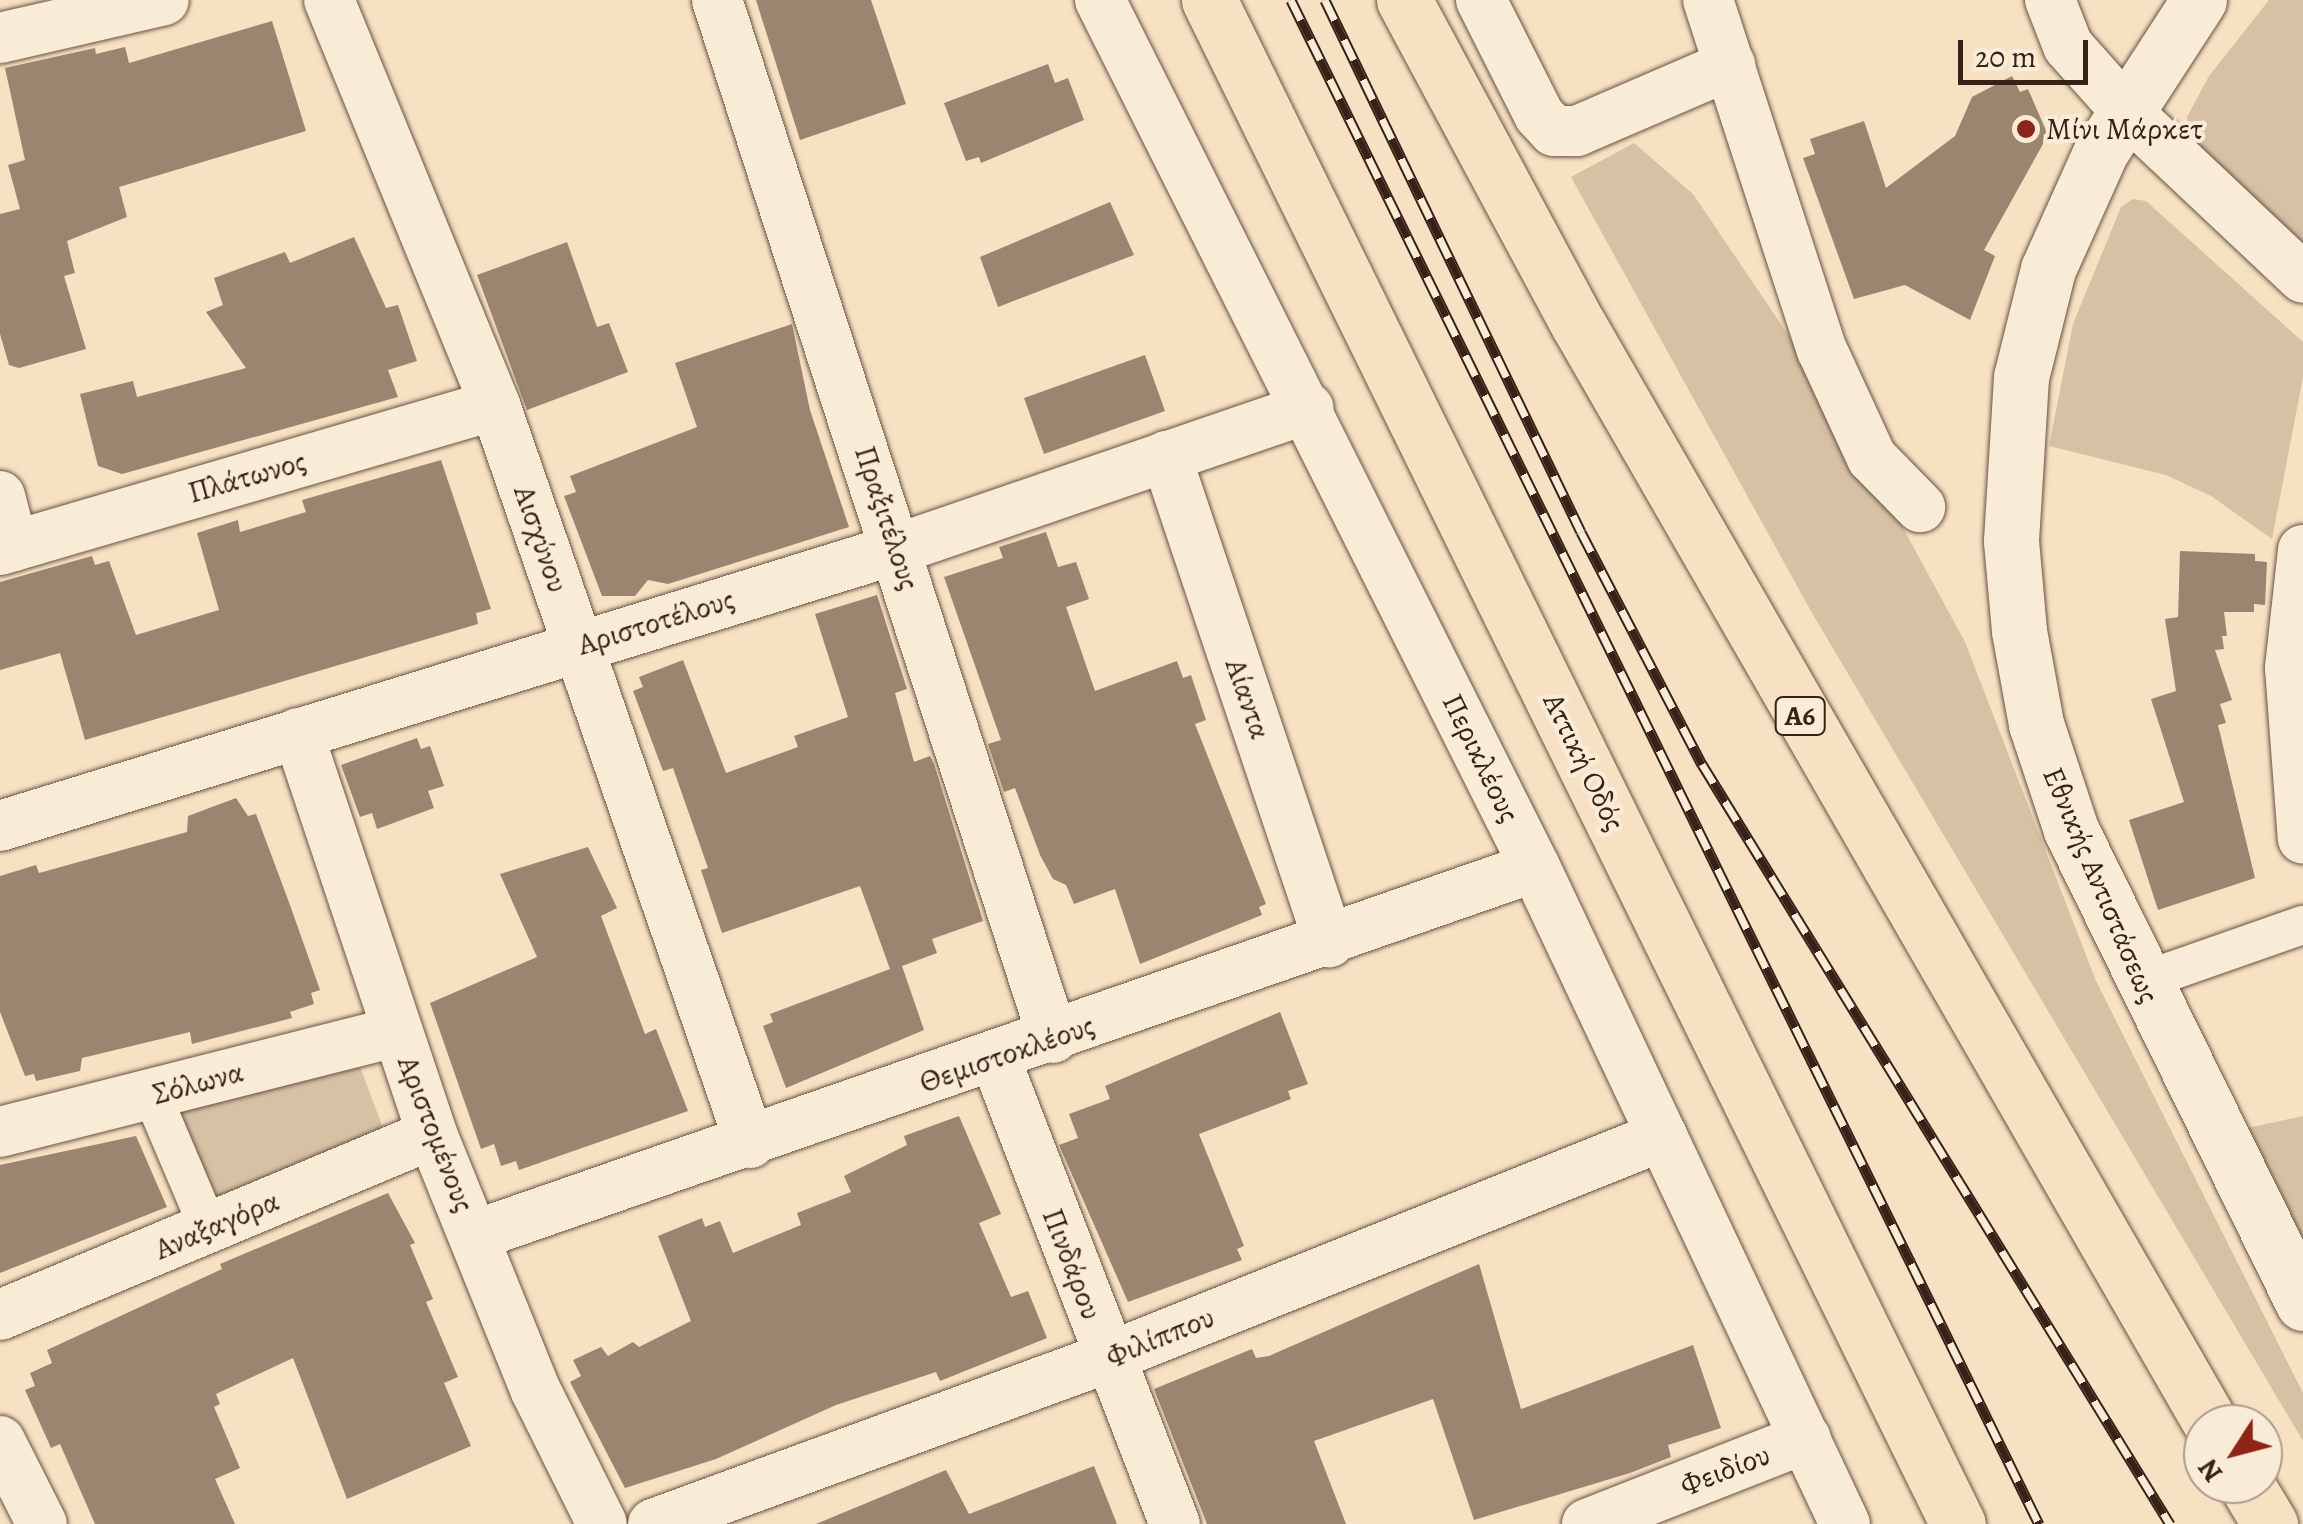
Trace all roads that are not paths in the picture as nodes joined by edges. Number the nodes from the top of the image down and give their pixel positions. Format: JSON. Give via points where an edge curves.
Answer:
{"nodes":[{"id":1,"x":164,"y":0,"type":"edge"},
{"id":2,"x":328,"y":0,"type":"edge"},
{"id":3,"x":717,"y":0,"type":"edge"},
{"id":4,"x":1100,"y":0,"type":"edge"},
{"id":5,"x":1209,"y":0,"type":"edge"},
{"id":6,"x":1404,"y":0,"type":"edge"},
{"id":7,"x":1481,"y":0,"type":"edge"},
{"id":8,"x":1708,"y":0,"type":"edge"},
{"id":9,"x":2050,"y":0,"type":"edge"},
{"id":10,"x":2198,"y":0,"type":"edge"},
{"id":11,"x":0,"y":38,"type":"edge"},
{"id":12,"x":1730,"y":65,"type":"junction"},
{"id":13,"x":2126,"y":111,"type":"junction"},
{"id":14,"x":2303,"y":278,"type":"edge"},
{"id":15,"x":495,"y":405,"type":"junction"},
{"id":16,"x":1308,"y":408,"type":"junction"},
{"id":17,"x":1166,"y":456,"type":"junction"},
{"id":18,"x":0,"y":496,"type":"edge"},
{"id":19,"x":1920,"y":507,"type":"dead end"},
{"id":20,"x":6,"y":548,"type":"edge"},
{"id":21,"x":897,"y":549,"type":"junction"},
{"id":22,"x":2303,"y":550,"type":"edge"},
{"id":23,"x":578,"y":646,"type":"junction"},
{"id":24,"x":298,"y":732,"type":"junction"},
{"id":25,"x":0,"y":826,"type":"edge"},
{"id":26,"x":2303,"y":839,"type":"edge"},
{"id":27,"x":1535,"y":867,"type":"junction"},
{"id":28,"x":2303,"y":925,"type":"edge"},
{"id":29,"x":1329,"y":942,"type":"junction"},
{"id":30,"x":2140,"y":982,"type":"junction"},
{"id":31,"x":396,"y":1032,"type":"junction"},
{"id":32,"x":1054,"y":1038,"type":"junction"},
{"id":33,"x":995,"y":1058,"type":"junction"},
{"id":34,"x":152,"y":1095,"type":"junction"},
{"id":35,"x":0,"y":1132,"type":"edge"},
{"id":36,"x":432,"y":1134,"type":"junction"},
{"id":37,"x":1662,"y":1136,"type":"junction"},
{"id":38,"x":750,"y":1143,"type":"junction"},
{"id":39,"x":208,"y":1229,"type":"junction"},
{"id":40,"x":476,"y":1236,"type":"junction"},
{"id":41,"x":2303,"y":1303,"type":"edge"},
{"id":42,"x":0,"y":1315,"type":"edge"},
{"id":43,"x":1107,"y":1358,"type":"junction"},
{"id":44,"x":2200,"y":1404,"type":"edge"},
{"id":45,"x":1806,"y":1438,"type":"junction"},
{"id":46,"x":0,"y":1441,"type":"edge"},
{"id":47,"x":42,"y":1524,"type":"edge"},
{"id":48,"x":602,"y":1524,"type":"edge"},
{"id":49,"x":653,"y":1524,"type":"edge"},
{"id":50,"x":1175,"y":1524,"type":"edge"},
{"id":51,"x":1587,"y":1524,"type":"edge"},
{"id":52,"x":1846,"y":1524,"type":"edge"},
{"id":53,"x":1958,"y":1524,"type":"edge"}],
"edges":[{"from":1,"to":11,"type":"street"},
{"from":2,"to":15,"type":"street","name":"Αισχύνου"},
{"from":3,"to":21,"type":"street","name":"Πραξιτέλους"},
{"from":4,"to":16,"type":"street","name":"Περικλέους"},
{"from":5,"to":53,"type":"highway","name":"Αττική Οδός"},
{"from":6,"to":44,"type":"highway","number":"Α6","via":[[1578,324]]},
{"from":7,"to":12,"type":"street","via":[[1539,115],[1554,131],[1578,131]]},
{"from":8,"to":12,"type":"street"},
{"from":9,"to":13,"type":"street","via":[[2068,46]]},
{"from":10,"to":13,"type":"street","name":"Εθνικής Αντιστάσεως"},
{"from":12,"to":19,"type":"street","via":[[1845,404],[1872,458]]},
{"from":13,"to":14,"type":"street"},
{"from":13,"to":30,"type":"street","name":"Εθνικής Αντιστάσεως","via":[[2071,211],[2033,324],[2021,377],[2011,541],[2018,631],[2046,756],[2070,830]]},
{"from":15,"to":20,"type":"street","name":"Πλάτωνος"},
{"from":15,"to":23,"type":"street","name":"Αισχύνου"},
{"from":16,"to":17,"type":"street","name":"Αριστοτέλους"},
{"from":16,"to":27,"type":"street","name":"Περικλέους"},
{"from":17,"to":21,"type":"street","name":"Αριστοτέλους"},
{"from":17,"to":29,"type":"street","name":"Αίαντα"},
{"from":18,"to":20,"type":"street"},
{"from":21,"to":23,"type":"street","name":"Αριστοτέλους"},
{"from":21,"to":32,"type":"street","name":"Πραξιτέλους"},
{"from":22,"to":26,"type":"street","via":[[2290,668]]},
{"from":23,"to":24,"type":"street","name":"Αριστοτέλους"},
{"from":23,"to":38,"type":"street","name":"Αισχύνου"},
{"from":24,"to":25,"type":"street","name":"Αριστοτέλους"},
{"from":24,"to":31,"type":"street","name":"Αριστομένους"},
{"from":27,"to":29,"type":"street","name":"Θεμιστοκλέους"},
{"from":27,"to":37,"type":"street","name":"Περικλέους"},
{"from":28,"to":30,"type":"street"},
{"from":29,"to":32,"type":"street","name":"Θεμιστοκλέους"},
{"from":30,"to":41,"type":"street","name":"Εθνικής Αντιστάσεως"},
{"from":31,"to":34,"type":"street","name":"Σόλωνα"},
{"from":31,"to":36,"type":"street","name":"Αριστομένους"},
{"from":32,"to":33,"type":"street","name":"Θεμιστοκλέους"},
{"from":33,"to":38,"type":"street","name":"Θεμιστοκλέους"},
{"from":33,"to":43,"type":"street","name":"Πινδάρου"},
{"from":34,"to":35,"type":"street","name":"Σόλωνα"},
{"from":34,"to":39,"type":"street"},
{"from":36,"to":39,"type":"street","name":"Αναξαγόρα"},
{"from":36,"to":40,"type":"street","name":"Αριστομένους"},
{"from":37,"to":43,"type":"street","name":"Φιλίππου"},
{"from":37,"to":45,"type":"street","name":"Περικλέους"},
{"from":38,"to":40,"type":"street","name":"Θεμιστοκλέους"},
{"from":39,"to":42,"type":"street","name":"Αναξαγόρα"},
{"from":40,"to":48,"type":"street","name":"Αριστομένους","via":[[536,1392]]},
{"from":43,"to":49,"type":"street","name":"Φιλίππου"},
{"from":43,"to":50,"type":"street","name":"Πινδάρου"},
{"from":45,"to":51,"type":"street","name":"Φειδίου"},
{"from":45,"to":52,"type":"street","name":"Περικλέους"},
{"from":46,"to":47,"type":"street"}]}
